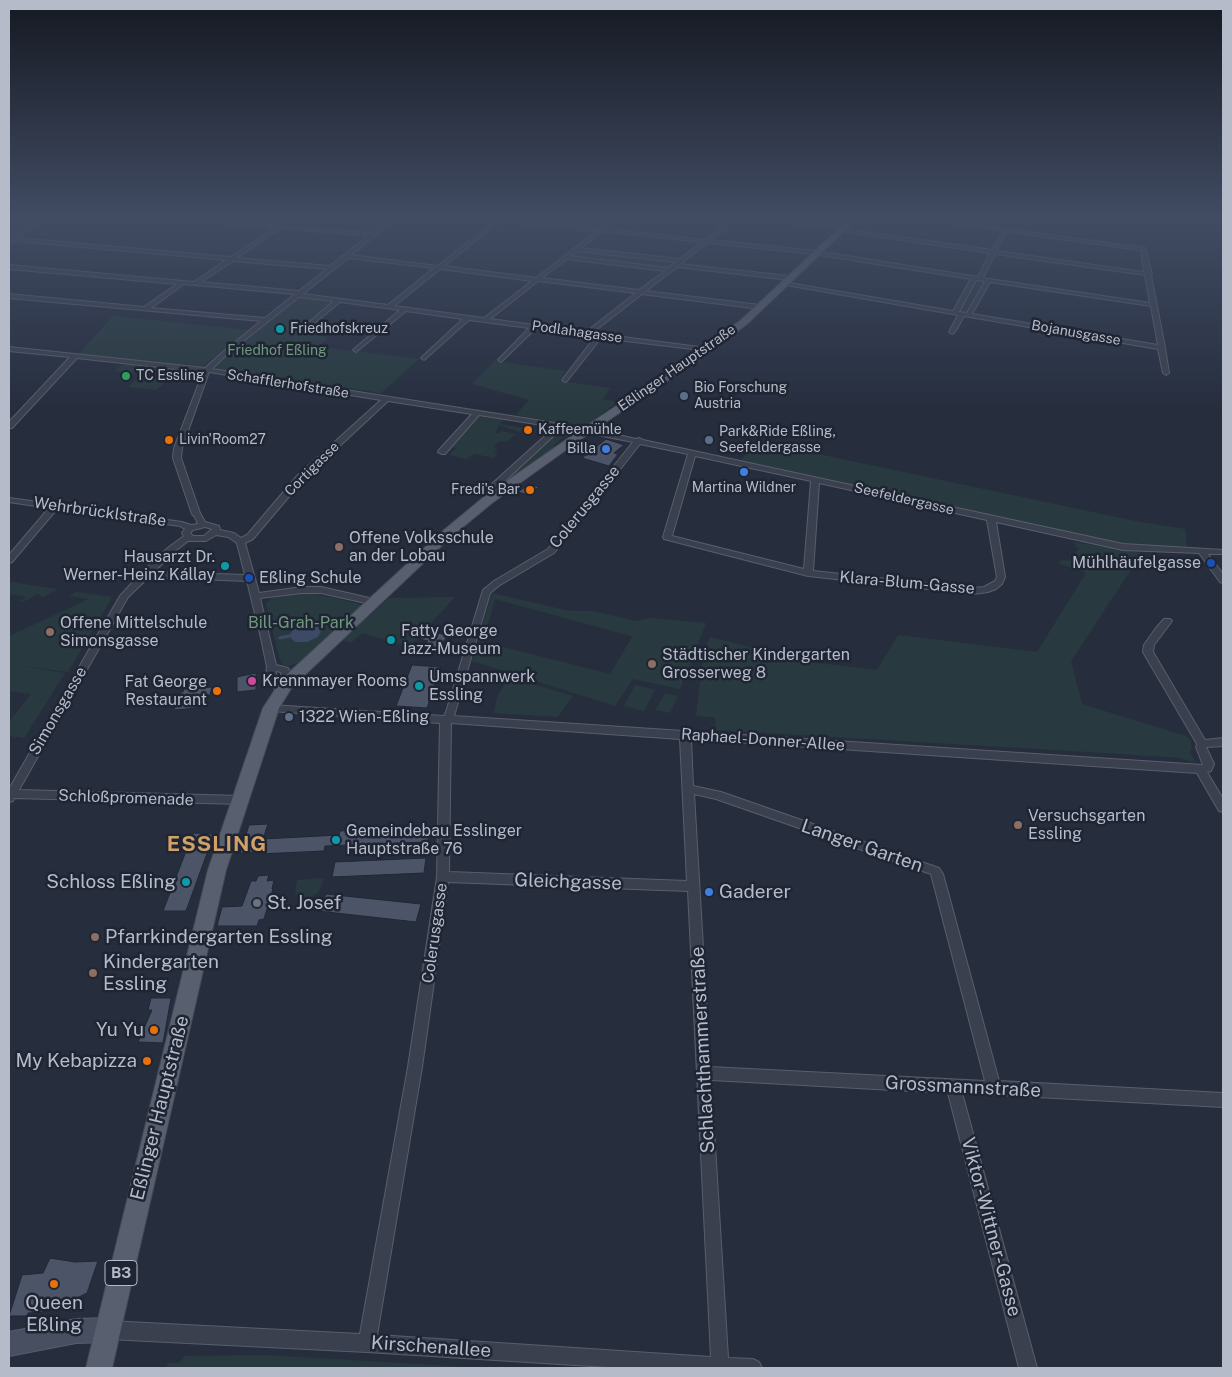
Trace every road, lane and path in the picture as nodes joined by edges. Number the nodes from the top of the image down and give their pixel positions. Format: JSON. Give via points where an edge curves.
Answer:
{"nodes":[{"id":1,"x":181,"y":283,"type":"edge"},
{"id":2,"x":198,"y":283,"type":"edge"},
{"id":3,"x":313,"y":283,"type":"edge"},
{"id":4,"x":418,"y":283,"type":"edge"},
{"id":5,"x":532,"y":283,"type":"edge"},
{"id":6,"x":571,"y":283,"type":"edge"},
{"id":7,"x":651,"y":283,"type":"edge"},
{"id":8,"x":784,"y":283,"type":"edge"},
{"id":9,"x":798,"y":283,"type":"edge"},
{"id":10,"x":975,"y":283,"type":"edge"},
{"id":11,"x":986,"y":283,"type":"edge"},
{"id":12,"x":1010,"y":283,"type":"edge"},
{"id":13,"x":1150,"y":283,"type":"edge"},
{"id":14,"x":640,"y":292,"type":"junction"},
{"id":15,"x":300,"y":294,"type":"junction"},
{"id":16,"x":9,"y":296,"type":"edge"},
{"id":17,"x":339,"y":300,"type":"junction"},
{"id":18,"x":1154,"y":305,"type":"junction"},
{"id":19,"x":389,"y":307,"type":"junction"},
{"id":20,"x":760,"y":307,"type":"junction"},
{"id":21,"x":145,"y":309,"type":"junction"},
{"id":22,"x":405,"y":309,"type":"junction"},
{"id":23,"x":958,"y":313,"type":"junction"},
{"id":24,"x":970,"y":315,"type":"junction"},
{"id":25,"x":469,"y":317,"type":"junction"},
{"id":26,"x":486,"y":319,"type":"junction"},
{"id":27,"x":265,"y":320,"type":"junction"},
{"id":28,"x":534,"y":326,"type":"junction"},
{"id":29,"x":302,"y":331,"type":"dead end"},
{"id":30,"x":952,"y":332,"type":"dead end"},
{"id":31,"x":588,"y":333,"type":"junction"},
{"id":32,"x":600,"y":335,"type":"junction"},
{"id":33,"x":1162,"y":348,"type":"junction"},
{"id":34,"x":9,"y":350,"type":"edge"},
{"id":35,"x":356,"y":350,"type":"dead end"},
{"id":36,"x":706,"y":350,"type":"junction"},
{"id":37,"x":75,"y":356,"type":"junction"},
{"id":38,"x":424,"y":358,"type":"dead end"},
{"id":39,"x":500,"y":360,"type":"dead end"},
{"id":40,"x":207,"y":370,"type":"junction"},
{"id":41,"x":1166,"y":373,"type":"dead end"},
{"id":42,"x":565,"y":380,"type":"dead end"},
{"id":43,"x":386,"y":399,"type":"junction"},
{"id":44,"x":477,"y":413,"type":"junction"},
{"id":45,"x":9,"y":426,"type":"edge"},
{"id":46,"x":560,"y":426,"type":"junction"},
{"id":47,"x":587,"y":430,"type":"junction"},
{"id":48,"x":638,"y":440,"type":"junction"},
{"id":49,"x":442,"y":452,"type":"dead end"},
{"id":50,"x":692,"y":452,"type":"junction"},
{"id":51,"x":815,"y":479,"type":"junction"},
{"id":52,"x":9,"y":500,"type":"edge"},
{"id":53,"x":488,"y":500,"type":"junction"},
{"id":54,"x":55,"y":506,"type":"junction"},
{"id":55,"x":991,"y":519,"type":"junction"},
{"id":56,"x":193,"y":529,"type":"junction"},
{"id":57,"x":215,"y":532,"type":"junction"},
{"id":58,"x":241,"y":542,"type":"junction"},
{"id":59,"x":1202,"y":551,"type":"junction"},
{"id":60,"x":1223,"y":552,"type":"edge"},
{"id":61,"x":9,"y":560,"type":"edge"},
{"id":62,"x":808,"y":573,"type":"junction"},
{"id":63,"x":145,"y":574,"type":"junction"},
{"id":64,"x":249,"y":578,"type":"junction"},
{"id":65,"x":1223,"y":580,"type":"edge"},
{"id":66,"x":255,"y":596,"type":"junction"},
{"id":67,"x":375,"y":602,"type":"junction"},
{"id":68,"x":1167,"y":621,"type":"dead end"},
{"id":69,"x":272,"y":667,"type":"junction"},
{"id":70,"x":281,"y":688,"type":"junction"},
{"id":71,"x":446,"y":720,"type":"junction"},
{"id":72,"x":686,"y":735,"type":"junction"},
{"id":73,"x":1223,"y":742,"type":"edge"},
{"id":74,"x":1202,"y":744,"type":"junction"},
{"id":75,"x":1200,"y":769,"type":"junction"},
{"id":76,"x":689,"y":789,"type":"junction"},
{"id":77,"x":10,"y":796,"type":"edge"},
{"id":78,"x":241,"y":800,"type":"junction"},
{"id":79,"x":1223,"y":808,"type":"edge"},
{"id":80,"x":443,"y":877,"type":"junction"},
{"id":81,"x":694,"y":886,"type":"junction"},
{"id":82,"x":703,"y":1073,"type":"junction"},
{"id":83,"x":953,"y":1086,"type":"junction"},
{"id":84,"x":994,"y":1088,"type":"junction"},
{"id":85,"x":1223,"y":1100,"type":"edge"},
{"id":86,"x":108,"y":1330,"type":"junction"},
{"id":87,"x":367,"y":1343,"type":"junction"},
{"id":88,"x":9,"y":1344,"type":"edge"},
{"id":89,"x":720,"y":1366,"type":"junction"},
{"id":90,"x":99,"y":1368,"type":"edge"},
{"id":91,"x":753,"y":1368,"type":"edge"},
{"id":92,"x":1028,"y":1368,"type":"edge"}],
"edges":[{"from":1,"to":21,"type":"street"},
{"from":2,"to":15,"type":"street","name":"Podlahagasse"},
{"from":3,"to":15,"type":"street"},
{"from":4,"to":19,"type":"street"},
{"from":5,"to":26,"type":"street"},
{"from":6,"to":14,"type":"street"},
{"from":7,"to":14,"type":"street"},
{"from":8,"to":20,"type":"main road","name":"Eßlinger Hauptstraße","number":"B3"},
{"from":9,"to":23,"type":"street","name":"Bojanusgasse"},
{"from":10,"to":23,"type":"street"},
{"from":11,"to":24,"type":"street"},
{"from":12,"to":18,"type":"street"},
{"from":13,"to":18,"type":"street"},
{"from":14,"to":20,"type":"street"},
{"from":14,"to":31,"type":"street"},
{"from":15,"to":17,"type":"street","name":"Podlahagasse"},
{"from":15,"to":27,"type":"street"},
{"from":16,"to":21,"type":"street"},
{"from":17,"to":19,"type":"street","name":"Podlahagasse"},
{"from":17,"to":29,"type":"street"},
{"from":18,"to":33,"type":"street"},
{"from":19,"to":22,"type":"street","name":"Podlahagasse"},
{"from":20,"to":36,"type":"main road","name":"Eßlinger Hauptstraße","number":"B3"},
{"from":21,"to":27,"type":"street"},
{"from":22,"to":25,"type":"street","name":"Podlahagasse"},
{"from":22,"to":35,"type":"street"},
{"from":23,"to":24,"type":"street","name":"Bojanusgasse"},
{"from":23,"to":30,"type":"street"},
{"from":24,"to":33,"type":"street","name":"Bojanusgasse"},
{"from":25,"to":26,"type":"street","name":"Podlahagasse"},
{"from":25,"to":38,"type":"street"},
{"from":26,"to":28,"type":"street","name":"Podlahagasse"},
{"from":27,"to":40,"type":"street"},
{"from":28,"to":31,"type":"street","name":"Podlahagasse"},
{"from":28,"to":39,"type":"street"},
{"from":31,"to":32,"type":"street","name":"Podlahagasse"},
{"from":32,"to":36,"type":"street","name":"Podlahagasse"},
{"from":32,"to":42,"type":"street"},
{"from":33,"to":41,"type":"street"},
{"from":34,"to":37,"type":"street","name":"Schafflerhofstraße"},
{"from":36,"to":47,"type":"main road","name":"Eßlinger Hauptstraße","number":"B3"},
{"from":37,"to":40,"type":"street","name":"Schafflerhofstraße"},
{"from":37,"to":45,"type":"street"},
{"from":40,"to":43,"type":"street","name":"Schafflerhofstraße"},
{"from":40,"to":56,"type":"street","via":[[177,458],[196,514]]},
{"from":43,"to":44,"type":"street","name":"Schafflerhofstraße"},
{"from":43,"to":58,"type":"street","name":"Cortigasse","via":[[300,478],[250,537]]},
{"from":44,"to":46,"type":"street","name":"Schafflerhofstraße"},
{"from":44,"to":49,"type":"street"},
{"from":46,"to":47,"type":"street","name":"Schafflerhofstraße"},
{"from":46,"to":53,"type":"street","name":"Eßlinger Hauptstraße","via":[[487,493]]},
{"from":47,"to":48,"type":"street","name":"Seefeldergasse"},
{"from":47,"to":53,"type":"main road","name":"Eßlinger Hauptstraße","number":"B3"},
{"from":48,"to":50,"type":"street","name":"Seefeldergasse"},
{"from":48,"to":71,"type":"street","name":"Colerusgasse","via":[[551,551],[486,592]]},
{"from":50,"to":51,"type":"street","name":"Seefeldergasse"},
{"from":50,"to":62,"type":"street","via":[[667,537]]},
{"from":51,"to":55,"type":"street","name":"Seefeldergasse"},
{"from":51,"to":62,"type":"street"},
{"from":52,"to":54,"type":"street","name":"Wehrbrücklstraße"},
{"from":53,"to":67,"type":"main road","name":"Eßlinger Hauptstraße","number":"B3"},
{"from":54,"to":56,"type":"street","name":"Wehrbrücklstraße","via":[[182,524]]},
{"from":54,"to":61,"type":"street"},
{"from":55,"to":59,"type":"street","name":"Seefeldergasse","via":[[1123,548]]},
{"from":55,"to":62,"type":"street","name":"Klara-Blum-Gasse","via":[[1001,577],[993,587],[985,590]]},
{"from":56,"to":57,"type":"street","via":[[212,524]]},
{"from":56,"to":57,"type":"street","via":[[198,540]]},
{"from":56,"to":63,"type":"street","name":"Simonsgasse"},
{"from":57,"to":58,"type":"street","via":[[231,534]]},
{"from":58,"to":64,"type":"street"},
{"from":59,"to":60,"type":"street","name":"Seefeldergasse"},
{"from":59,"to":65,"type":"street"},
{"from":63,"to":64,"type":"street"},
{"from":63,"to":77,"type":"street","name":"Simonsgasse","via":[[124,596]]},
{"from":64,"to":66,"type":"street"},
{"from":66,"to":67,"type":"street","via":[[321,590]]},
{"from":66,"to":69,"type":"street"},
{"from":67,"to":70,"type":"main road","name":"Eßlinger Hauptstraße","number":"B3"},
{"from":68,"to":74,"type":"street","via":[[1148,652]]},
{"from":69,"to":70,"type":"street","name":"Raphael-Donner-Allee"},
{"from":69,"to":70,"type":"street","via":[[271,674]]},
{"from":70,"to":71,"type":"street","name":"Raphael-Donner-Allee"},
{"from":70,"to":78,"type":"main road","name":"Eßlinger Hauptstraße","number":"B3"},
{"from":71,"to":72,"type":"street","name":"Raphael-Donner-Allee"},
{"from":71,"to":80,"type":"street","name":"Colerusgasse"},
{"from":72,"to":75,"type":"street","name":"Raphael-Donner-Allee"},
{"from":72,"to":76,"type":"street","name":"Schlachthammerstraße"},
{"from":73,"to":74,"type":"street"},
{"from":74,"to":75,"type":"street","via":[[1209,764],[1207,768]]},
{"from":75,"to":79,"type":"street"},
{"from":76,"to":81,"type":"street","name":"Schlachthammerstraße"},
{"from":76,"to":84,"type":"street","name":"Langer Garten","via":[[716,795],[935,871]]},
{"from":77,"to":78,"type":"street","name":"Schloßpromenade"},
{"from":78,"to":86,"type":"main road","name":"Eßlinger Hauptstraße","number":"B3","via":[[217,870],[202,929]]},
{"from":80,"to":81,"type":"street","name":"Gleichgasse"},
{"from":80,"to":87,"type":"street","name":"Colerusgasse","via":[[415,1066]]},
{"from":81,"to":82,"type":"street","name":"Schlachthammerstraße"},
{"from":82,"to":83,"type":"street","name":"Grossmannstraße"},
{"from":82,"to":89,"type":"street","name":"Schlachthammerstraße"},
{"from":83,"to":84,"type":"street","name":"Grossmannstraße"},
{"from":83,"to":92,"type":"street","name":"Viktor-Wittner-Gasse"},
{"from":84,"to":85,"type":"street","name":"Grossmannstraße"},
{"from":86,"to":87,"type":"street","name":"Kirschenallee"},
{"from":86,"to":88,"type":"street","via":[[76,1331]]},
{"from":86,"to":90,"type":"main road","name":"Eßlinger Hauptstraße","number":"B3"},
{"from":87,"to":89,"type":"street","name":"Kirschenallee"},
{"from":89,"to":91,"type":"street","name":"Kirschenallee"}]}
